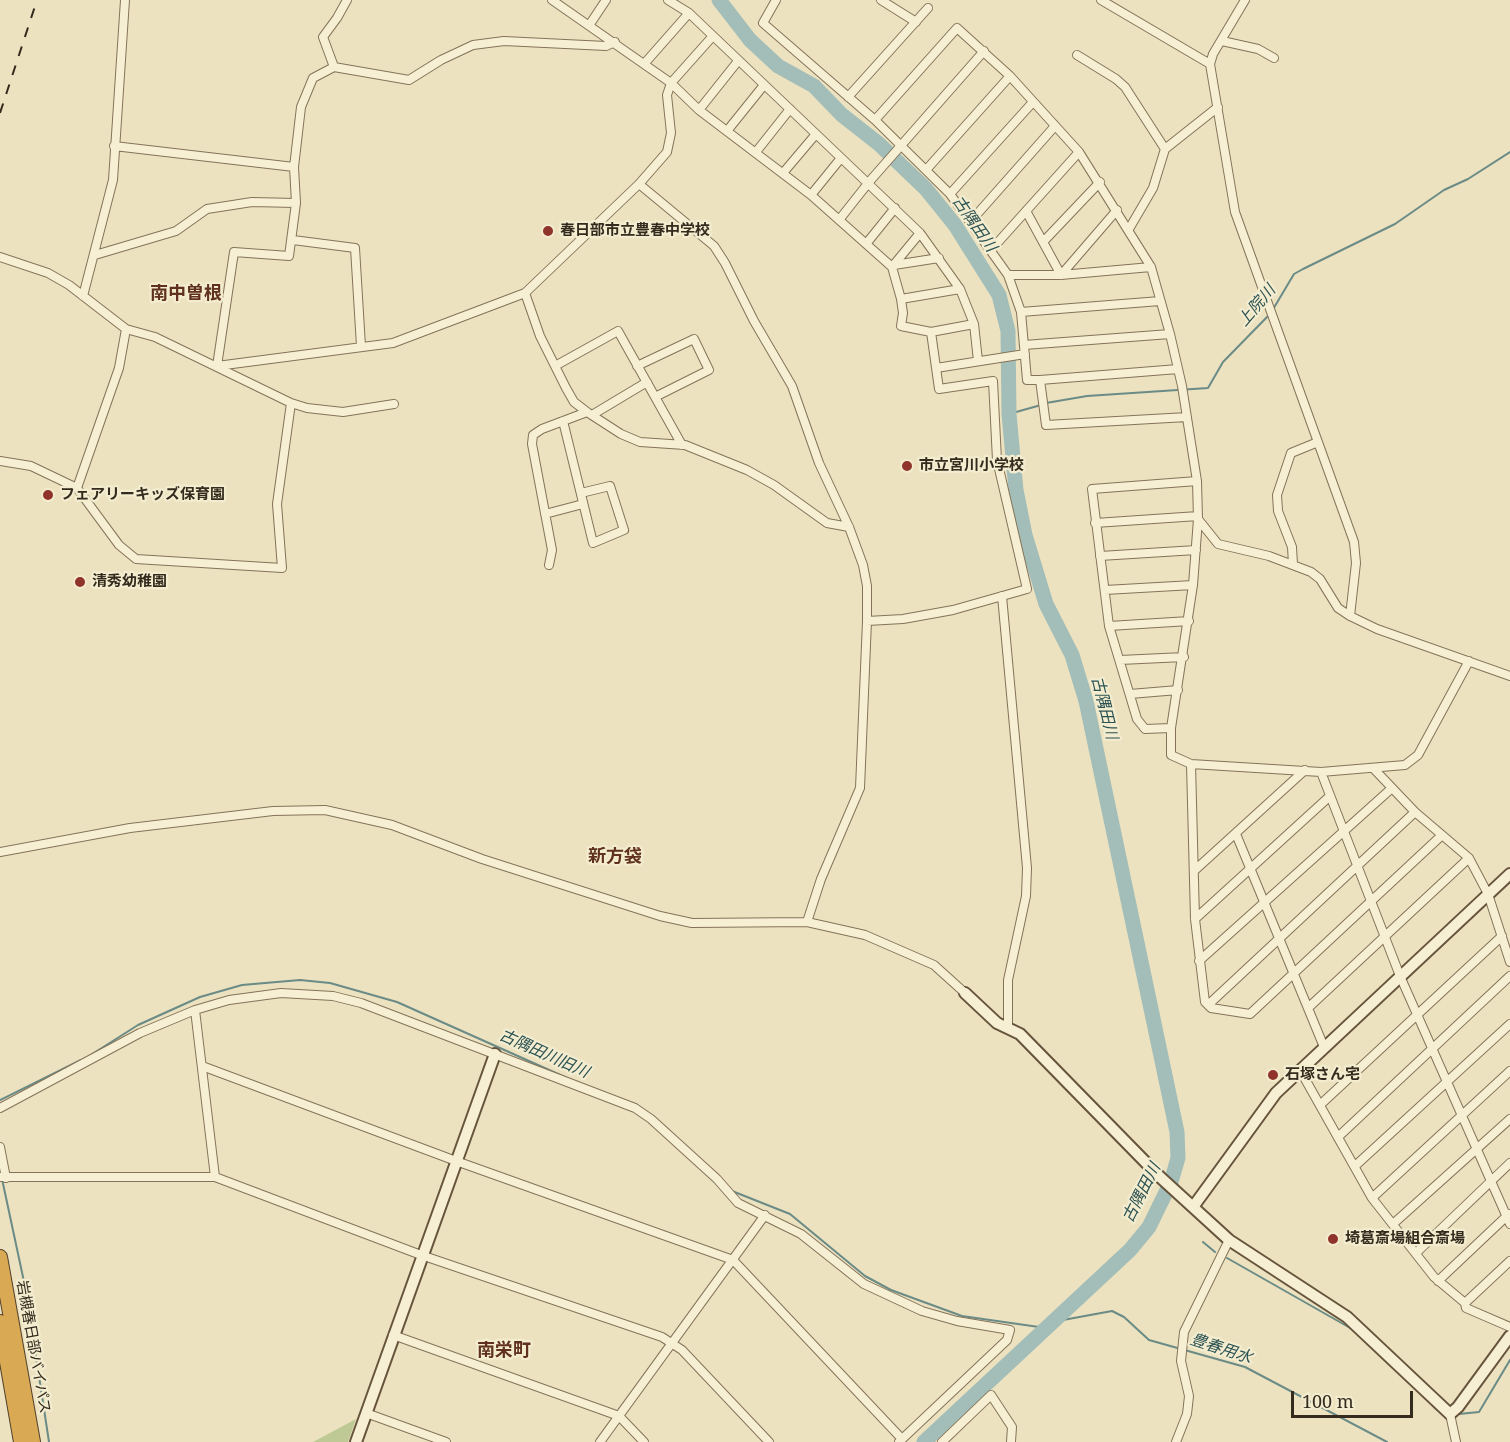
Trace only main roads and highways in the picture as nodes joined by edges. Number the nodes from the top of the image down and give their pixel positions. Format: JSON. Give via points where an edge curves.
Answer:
{"nodes":[{"id":1,"x":0,"y":1257,"type":"edge"},
{"id":2,"x":0,"y":1322,"type":"edge"},
{"id":3,"x":0,"y":1327,"type":"edge"},
{"id":4,"x":21,"y":1442,"type":"edge"},
{"id":5,"x":33,"y":1442,"type":"edge"}],
"edges":[{"from":1,"to":5,"type":"highway","name":"岩槻春日部バイパス"},
{"from":2,"to":3,"type":"highway","name":"岩槻春日部バイパス"},
{"from":3,"to":4,"type":"highway","name":"岩槻春日部バイパス"}]}
